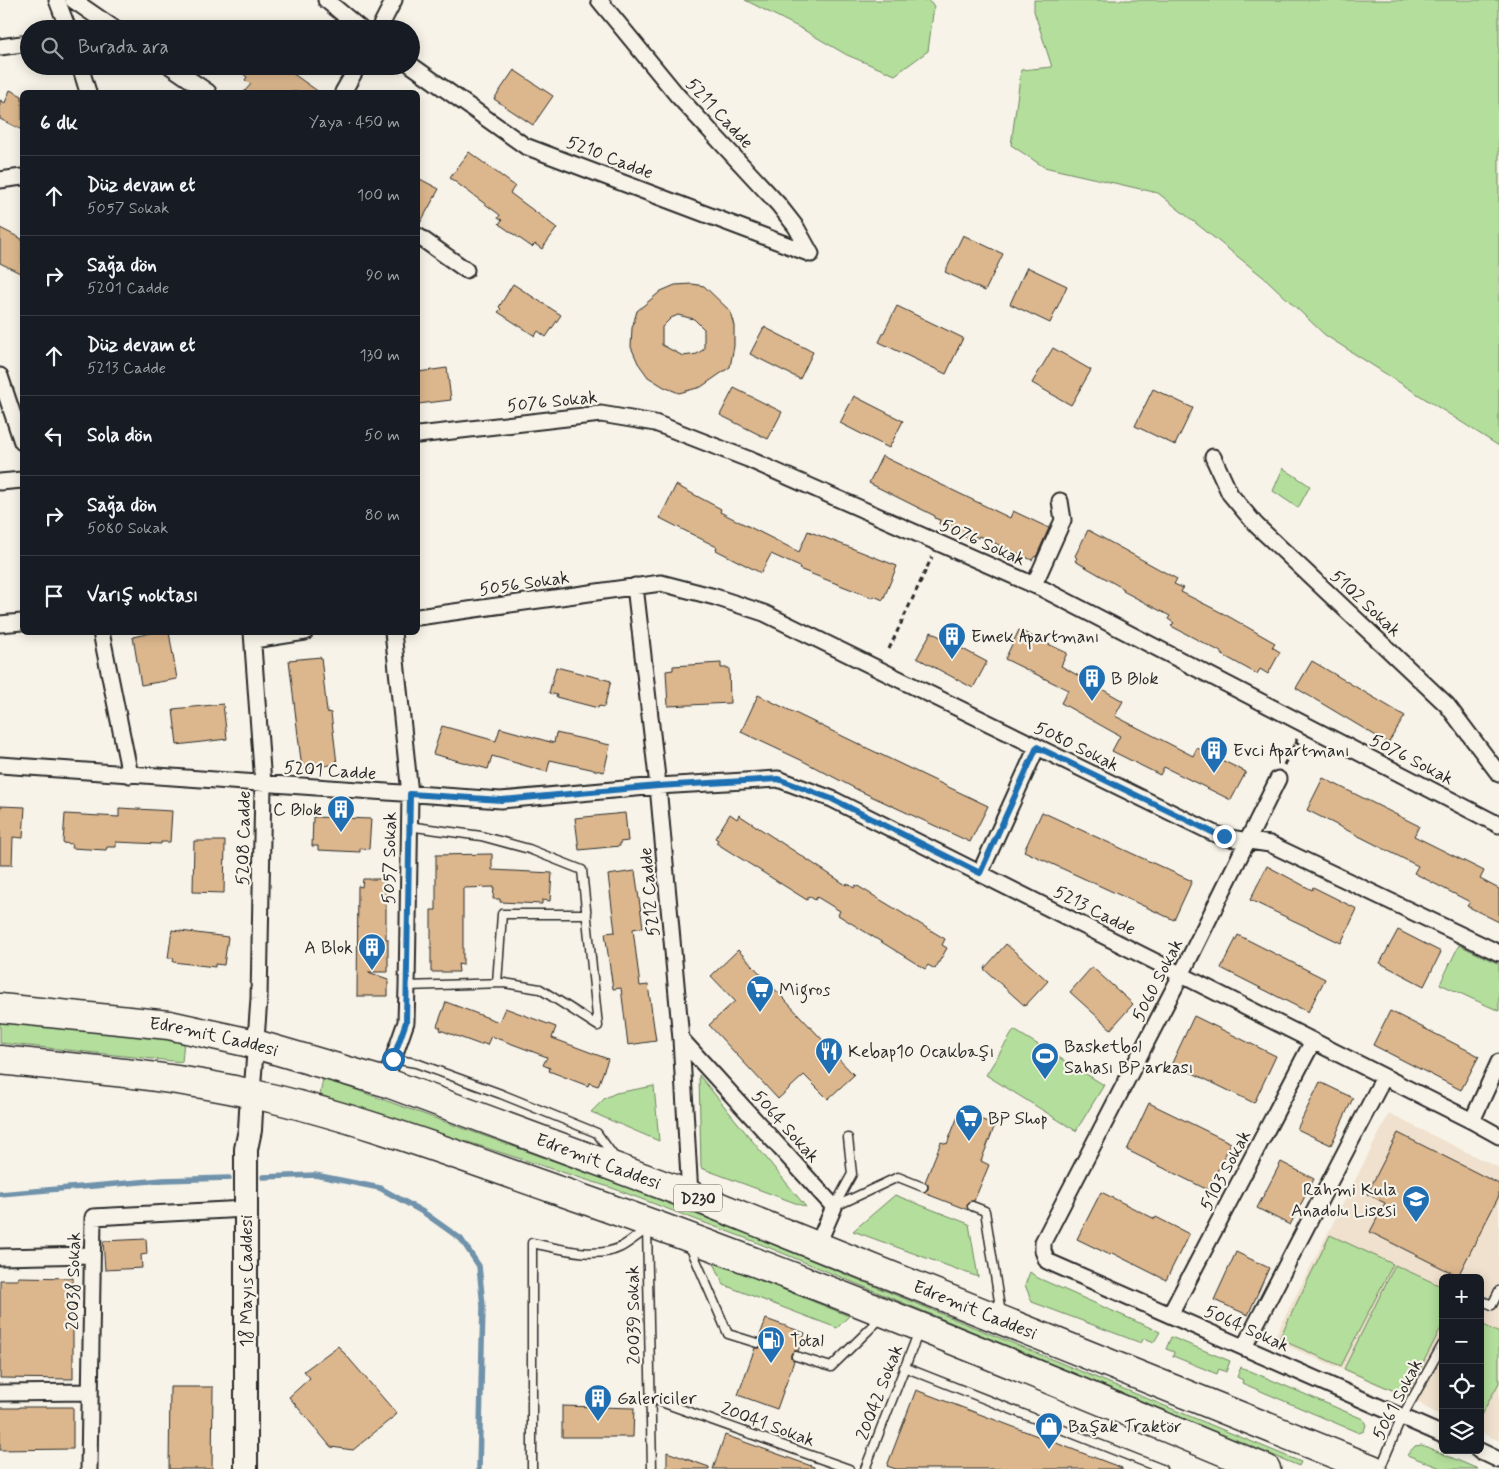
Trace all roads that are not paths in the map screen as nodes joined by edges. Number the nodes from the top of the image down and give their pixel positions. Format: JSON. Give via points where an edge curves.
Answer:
{"nodes":[{"id":1,"x":57,"y":0,"type":"edge"},
{"id":2,"x":73,"y":0,"type":"edge"},
{"id":3,"x":326,"y":0,"type":"edge"},
{"id":4,"x":394,"y":0,"type":"edge"},
{"id":5,"x":599,"y":0,"type":"edge"},
{"id":6,"x":65,"y":20,"type":"edge"},
{"id":7,"x":102,"y":20,"type":"edge"},
{"id":8,"x":350,"y":20,"type":"edge"},
{"id":9,"x":384,"y":20,"type":"edge"},
{"id":10,"x":20,"y":44,"type":"edge"},
{"id":11,"x":0,"y":47,"type":"edge"},
{"id":12,"x":420,"y":71,"type":"edge"},
{"id":13,"x":83,"y":75,"type":"edge"},
{"id":14,"x":183,"y":75,"type":"edge"},
{"id":15,"x":352,"y":75,"type":"edge"},
{"id":16,"x":87,"y":90,"type":"edge"},
{"id":17,"x":205,"y":90,"type":"edge"},
{"id":18,"x":343,"y":90,"type":"edge"},
{"id":19,"x":20,"y":177,"type":"edge"},
{"id":20,"x":0,"y":180,"type":"edge"},
{"id":21,"x":420,"y":237,"type":"edge"},
{"id":22,"x":811,"y":254,"type":"joint"},
{"id":23,"x":466,"y":270,"type":"dead end"},
{"id":24,"x":0,"y":376,"type":"edge"},
{"id":25,"x":420,"y":435,"type":"edge"},
{"id":26,"x":20,"y":436,"type":"edge"},
{"id":27,"x":1213,"y":457,"type":"dead end"},
{"id":28,"x":20,"y":480,"type":"edge"},
{"id":29,"x":0,"y":482,"type":"edge"},
{"id":30,"x":1060,"y":501,"type":"dead end"},
{"id":31,"x":1034,"y":584,"type":"junction"},
{"id":32,"x":635,"y":586,"type":"junction"},
{"id":33,"x":420,"y":616,"type":"edge"},
{"id":34,"x":20,"y":622,"type":"edge"},
{"id":35,"x":0,"y":624,"type":"edge"},
{"id":36,"x":102,"y":635,"type":"edge"},
{"id":37,"x":266,"y":635,"type":"edge"},
{"id":38,"x":393,"y":635,"type":"edge"},
{"id":39,"x":253,"y":636,"type":"edge"},
{"id":40,"x":1037,"y":747,"type":"junction"},
{"id":41,"x":0,"y":766,"type":"edge"},
{"id":42,"x":1499,"y":774,"type":"edge"},
{"id":43,"x":130,"y":775,"type":"junction"},
{"id":44,"x":1278,"y":779,"type":"road end"},
{"id":45,"x":263,"y":784,"type":"junction"},
{"id":46,"x":658,"y":786,"type":"junction"},
{"id":47,"x":410,"y":794,"type":"junction"},
{"id":48,"x":1499,"y":825,"type":"edge"},
{"id":49,"x":408,"y":826,"type":"junction"},
{"id":50,"x":1247,"y":841,"type":"junction"},
{"id":51,"x":980,"y":873,"type":"junction"},
{"id":52,"x":587,"y":914,"type":"junction"},
{"id":53,"x":1499,"y":953,"type":"edge"},
{"id":54,"x":1181,"y":975,"type":"junction"},
{"id":55,"x":497,"y":983,"type":"junction"},
{"id":56,"x":407,"y":986,"type":"junction"},
{"id":57,"x":0,"y":1008,"type":"edge"},
{"id":58,"x":681,"y":1039,"type":"junction"},
{"id":59,"x":1313,"y":1041,"type":"junction"},
{"id":60,"x":255,"y":1044,"type":"junction"},
{"id":61,"x":0,"y":1060,"type":"edge"},
{"id":62,"x":1499,"y":1062,"type":"edge"},
{"id":63,"x":389,"y":1071,"type":"junction"},
{"id":64,"x":1384,"y":1077,"type":"junction"},
{"id":65,"x":252,"y":1093,"type":"junction"},
{"id":66,"x":1472,"y":1121,"type":"junction"},
{"id":67,"x":1499,"y":1136,"type":"edge"},
{"id":68,"x":848,"y":1138,"type":"dead end"},
{"id":69,"x":923,"y":1187,"type":"dead end"},
{"id":70,"x":690,"y":1195,"type":"junction"},
{"id":71,"x":972,"y":1206,"type":"dead end"},
{"id":72,"x":834,"y":1207,"type":"junction"},
{"id":73,"x":246,"y":1209,"type":"junction"},
{"id":74,"x":647,"y":1225,"type":"junction"},
{"id":75,"x":685,"y":1236,"type":"junction"},
{"id":76,"x":817,"y":1246,"type":"junction"},
{"id":77,"x":1043,"y":1251,"type":"joint"},
{"id":78,"x":92,"y":1255,"type":"junction"},
{"id":79,"x":0,"y":1257,"type":"edge"},
{"id":80,"x":1499,"y":1291,"type":"edge"},
{"id":81,"x":1484,"y":1302,"type":"edge"},
{"id":82,"x":887,"y":1313,"type":"junction"},
{"id":83,"x":1170,"y":1315,"type":"junction"},
{"id":84,"x":1002,"y":1320,"type":"junction"},
{"id":85,"x":920,"y":1326,"type":"junction"},
{"id":86,"x":757,"y":1343,"type":"dead end"},
{"id":87,"x":1244,"y":1347,"type":"junction"},
{"id":88,"x":1439,"y":1351,"type":"edge"},
{"id":89,"x":796,"y":1356,"type":"dead end"},
{"id":90,"x":904,"y":1367,"type":"junction"},
{"id":91,"x":89,"y":1392,"type":"junction"},
{"id":92,"x":0,"y":1393,"type":"edge"},
{"id":93,"x":650,"y":1398,"type":"junction"},
{"id":94,"x":1402,"y":1417,"type":"junction"},
{"id":95,"x":1439,"y":1433,"type":"edge"},
{"id":96,"x":1484,"y":1453,"type":"edge"},
{"id":97,"x":1499,"y":1460,"type":"edge"},
{"id":98,"x":89,"y":1469,"type":"edge"},
{"id":99,"x":246,"y":1469,"type":"edge"},
{"id":100,"x":532,"y":1469,"type":"edge"},
{"id":101,"x":652,"y":1469,"type":"edge"},
{"id":102,"x":849,"y":1469,"type":"edge"},
{"id":103,"x":865,"y":1469,"type":"edge"},
{"id":104,"x":1162,"y":1469,"type":"edge"},
{"id":105,"x":1265,"y":1469,"type":"edge"},
{"id":106,"x":1372,"y":1469,"type":"edge"},
{"id":107,"x":1380,"y":1469,"type":"edge"}],
"edges":[{"from":1,"to":6,"type":"street"},
{"from":2,"to":7,"type":"street"},
{"from":3,"to":8,"type":"street"},
{"from":4,"to":9,"type":"street"},
{"from":5,"to":22,"type":"street","name":"5211 Cadde","via":[[677,95],[778,204]]},
{"from":10,"to":11,"type":"street"},
{"from":12,"to":22,"type":"street","name":"5210 Cadde","via":[[526,146]]},
{"from":13,"to":16,"type":"street"},
{"from":14,"to":17,"type":"street"},
{"from":15,"to":18,"type":"street"},
{"from":19,"to":20,"type":"street"},
{"from":21,"to":23,"type":"street"},
{"from":24,"to":26,"type":"street"},
{"from":25,"to":31,"type":"street","name":"5076 Sokak","via":[[601,414],[654,423],[748,458]]},
{"from":27,"to":42,"type":"street","name":"5102 Sokak","via":[[1230,494],[1256,525],[1447,705]]},
{"from":28,"to":29,"type":"street"},
{"from":30,"to":31,"type":"street","via":[[1063,520]]},
{"from":31,"to":48,"type":"street","name":"5076 Sokak"},
{"from":32,"to":33,"type":"street","name":"5056 Sokak"},
{"from":32,"to":40,"type":"street","name":"5080 Sokak","via":[[661,583],[764,613]]},
{"from":32,"to":46,"type":"street","name":"5212 Cadde"},
{"from":34,"to":35,"type":"street"},
{"from":36,"to":43,"type":"street"},
{"from":37,"to":39,"type":"street"},
{"from":38,"to":47,"type":"street","name":"5057 Sokak"},
{"from":39,"to":45,"type":"street","name":"5208 Cadde"},
{"from":40,"to":50,"type":"street","name":"5080 Sokak","via":[[1214,833]]},
{"from":40,"to":51,"type":"street"},
{"from":41,"to":43,"type":"street","name":"5201 Cadde"},
{"from":43,"to":45,"type":"street","name":"5201 Cadde"},
{"from":44,"to":50,"type":"street","name":"5060 Sokak"},
{"from":45,"to":47,"type":"street","name":"5201 Cadde"},
{"from":45,"to":60,"type":"street","name":"5208 Cadde","via":[[259,1000]]},
{"from":46,"to":47,"type":"street","name":"5201 Cadde","via":[[501,800]]},
{"from":46,"to":51,"type":"street","name":"5213 Cadde","via":[[778,779],[832,799]]},
{"from":46,"to":58,"type":"street","name":"5212 Cadde"},
{"from":47,"to":49,"type":"street","name":"5057 Sokak"},
{"from":49,"to":52,"type":"lane","via":[[481,836],[529,849],[582,870]]},
{"from":49,"to":56,"type":"street","name":"5057 Sokak"},
{"from":50,"to":53,"type":"street","name":"5080 Sokak","via":[[1270,844]]},
{"from":50,"to":54,"type":"street","name":"5060 Sokak"},
{"from":51,"to":54,"type":"street","name":"5213 Cadde"},
{"from":52,"to":55,"type":"lane","via":[[502,914]]},
{"from":52,"to":55,"type":"lane","via":[[598,1026],[540,989]]},
{"from":54,"to":59,"type":"street","name":"5213 Cadde"},
{"from":54,"to":77,"type":"street","name":"5060 Sokak","via":[[1043,1242]]},
{"from":55,"to":56,"type":"lane"},
{"from":56,"to":63,"type":"street","name":"5057 Sokak","via":[[406,1022]]},
{"from":57,"to":60,"type":"highway","name":"Edremit Caddesi","number":"D230","via":[[169,1024]]},
{"from":58,"to":70,"type":"street","name":"5212 Cadde"},
{"from":58,"to":72,"type":"street","name":"5064 Sokak"},
{"from":59,"to":64,"type":"street","name":"5213 Cadde"},
{"from":59,"to":83,"type":"street","name":"5103 Sokak"},
{"from":60,"to":63,"type":"highway","name":"Edremit Caddesi","number":"D230"},
{"from":60,"to":65,"type":"street","name":"5208 Cadde"},
{"from":61,"to":65,"type":"highway","name":"Edremit Caddesi","number":"D230","via":[[144,1075]]},
{"from":62,"to":66,"type":"street"},
{"from":63,"to":70,"type":"highway","name":"Edremit Caddesi","number":"D230"},
{"from":64,"to":66,"type":"street","name":"5213 Cadde"},
{"from":64,"to":87,"type":"street"},
{"from":65,"to":73,"type":"main road","name":"18 Mayıs Caddesi","via":[[246,1149]]},
{"from":65,"to":74,"type":"highway","name":"Edremit Caddesi","number":"D230","via":[[376,1127]]},
{"from":66,"to":67,"type":"street","name":"5213 Cadde"},
{"from":68,"to":72,"type":"lane","via":[[852,1174]]},
{"from":69,"to":72,"type":"lane","via":[[898,1177]]},
{"from":70,"to":76,"type":"highway","name":"Edremit Caddesi","number":"D230"},
{"from":71,"to":84,"type":"lane","via":[[985,1211]]},
{"from":72,"to":76,"type":"street"},
{"from":73,"to":78,"type":"street","name":"20038 Sokak","via":[[93,1217]]},
{"from":73,"to":99,"type":"main road","name":"18 Mayıs Caddesi"},
{"from":74,"to":75,"type":"highway","name":"Edremit Caddesi","number":"D230"},
{"from":74,"to":93,"type":"lane","name":"20039 Sokak"},
{"from":74,"to":100,"type":"lane","via":[[619,1248],[602,1252],[532,1243]]},
{"from":75,"to":82,"type":"highway","name":"Edremit Caddesi","number":"D230"},
{"from":75,"to":86,"type":"lane","via":[[728,1334]]},
{"from":76,"to":84,"type":"highway","name":"Edremit Caddesi","number":"D230"},
{"from":77,"to":83,"type":"street","name":"5064 Sokak","via":[[1047,1261]]},
{"from":78,"to":79,"type":"street"},
{"from":78,"to":91,"type":"street","name":"20038 Sokak"},
{"from":80,"to":81,"type":"lane","via":[[1492,1305]]},
{"from":82,"to":85,"type":"highway","name":"Edremit Caddesi","number":"D230"},
{"from":82,"to":89,"type":"lane","via":[[831,1367]]},
{"from":83,"to":87,"type":"street","name":"5064 Sokak"},
{"from":84,"to":106,"type":"highway","name":"Edremit Caddesi","number":"D230"},
{"from":85,"to":90,"type":"lane","name":"20042 Sokak"},
{"from":85,"to":105,"type":"highway","name":"Edremit Caddesi","number":"D230"},
{"from":87,"to":94,"type":"street","name":"5064 Sokak"},
{"from":88,"to":94,"type":"lane","name":"5061 Sokak"},
{"from":90,"to":103,"type":"lane","name":"20042 Sokak"},
{"from":90,"to":104,"type":"lane"},
{"from":91,"to":92,"type":"street"},
{"from":91,"to":98,"type":"street","name":"20038 Sokak"},
{"from":93,"to":101,"type":"lane","name":"20039 Sokak"},
{"from":93,"to":102,"type":"lane","name":"20041 Sokak"},
{"from":94,"to":95,"type":"street","name":"5064 Sokak"},
{"from":94,"to":107,"type":"lane","name":"5061 Sokak"},
{"from":96,"to":97,"type":"street"}]}
